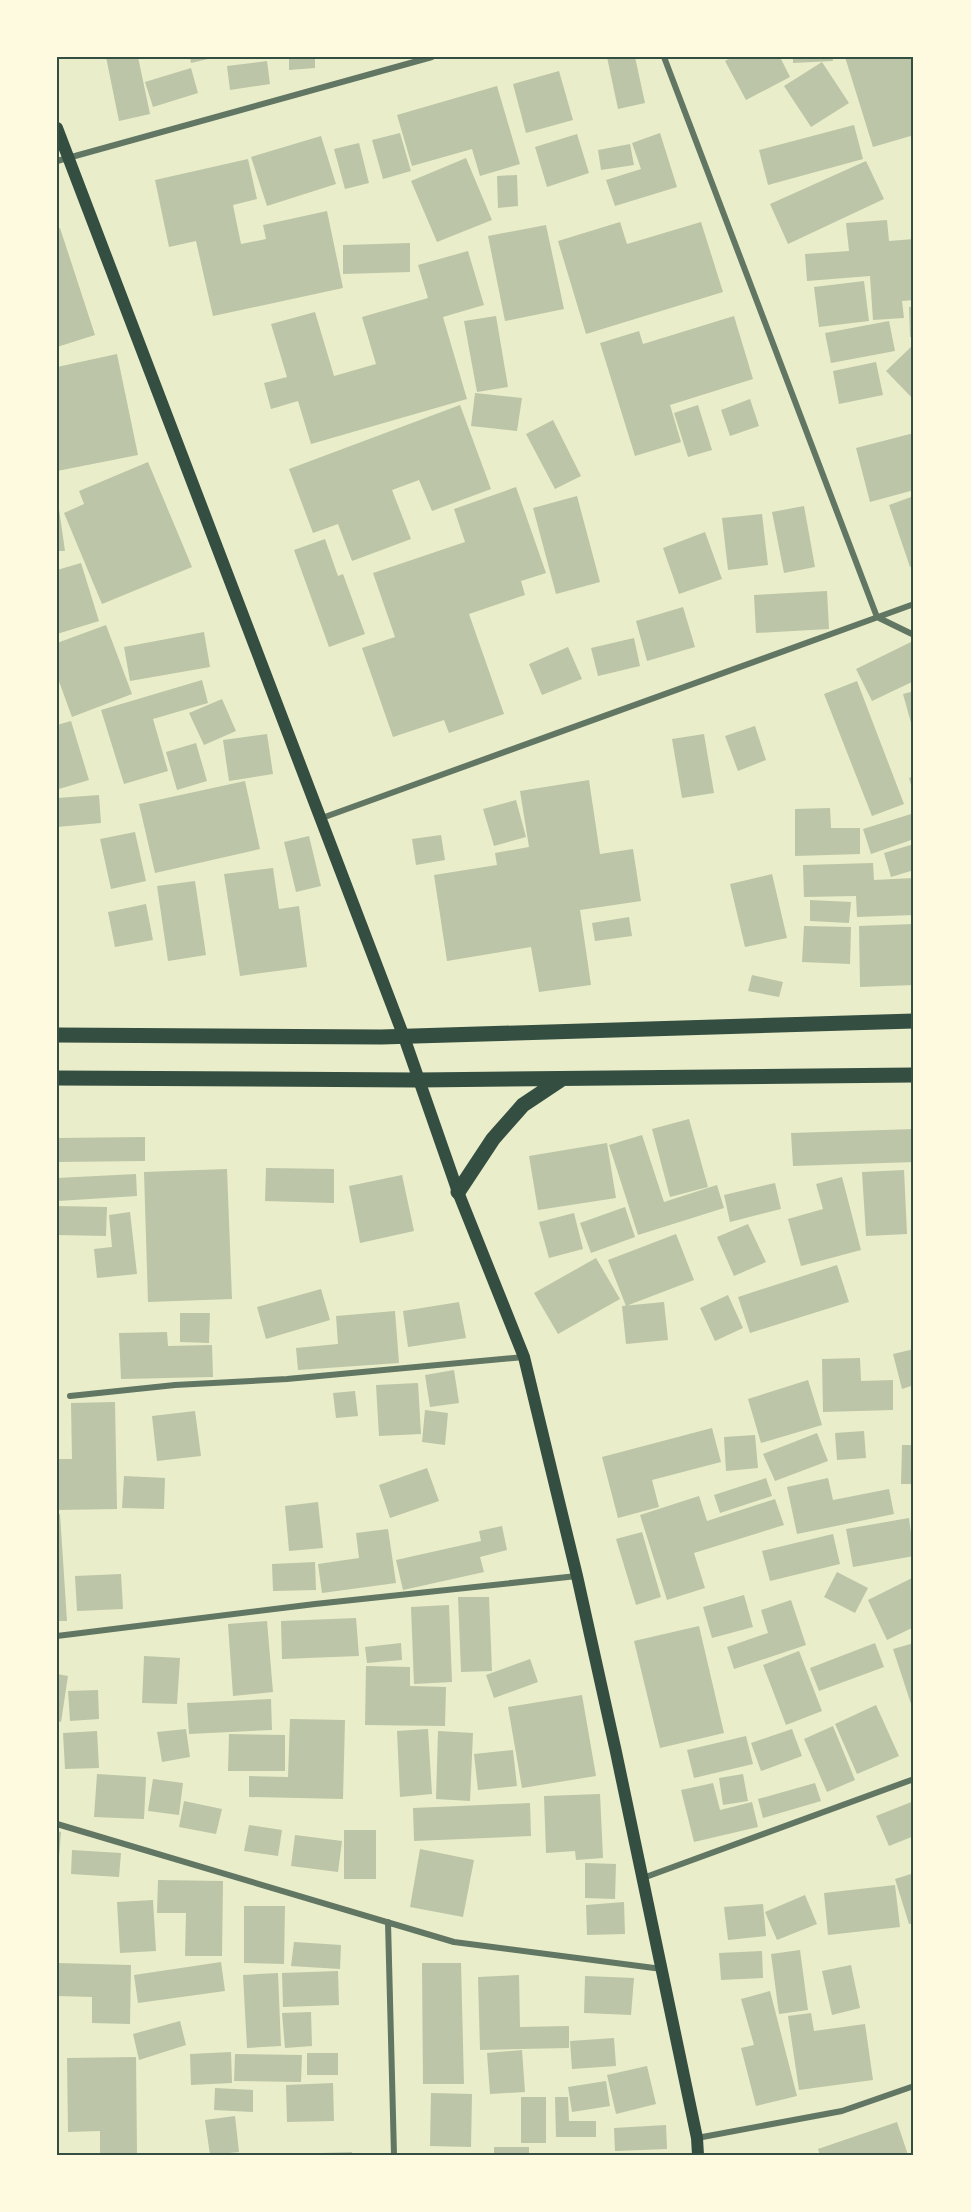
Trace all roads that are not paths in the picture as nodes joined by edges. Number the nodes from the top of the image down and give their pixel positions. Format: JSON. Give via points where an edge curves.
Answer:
{"nodes":[{"id":1,"x":432,"y":57,"type":"edge"},
{"id":2,"x":664,"y":57,"type":"edge"},
{"id":3,"x":57,"y":128,"type":"edge"},
{"id":4,"x":70,"y":157,"type":"junction"},
{"id":5,"x":57,"y":161,"type":"edge"},
{"id":6,"x":914,"y":604,"type":"edge"},
{"id":7,"x":877,"y":617,"type":"junction"},
{"id":8,"x":914,"y":635,"type":"edge"},
{"id":9,"x":322,"y":818,"type":"junction"},
{"id":10,"x":914,"y":1021,"type":"edge"},
{"id":11,"x":57,"y":1035,"type":"edge"},
{"id":12,"x":404,"y":1036,"type":"junction"},
{"id":13,"x":914,"y":1074,"type":"edge"},
{"id":14,"x":57,"y":1078,"type":"edge"},
{"id":15,"x":563,"y":1079,"type":"junction"},
{"id":16,"x":418,"y":1080,"type":"junction"},
{"id":17,"x":458,"y":1192,"type":"junction"},
{"id":18,"x":524,"y":1357,"type":"junction"},
{"id":19,"x":70,"y":1395,"type":"dead end"},
{"id":20,"x":577,"y":1576,"type":"junction"},
{"id":21,"x":57,"y":1636,"type":"edge"},
{"id":22,"x":914,"y":1779,"type":"edge"},
{"id":23,"x":57,"y":1824,"type":"edge"},
{"id":24,"x":643,"y":1878,"type":"junction"},
{"id":25,"x":388,"y":1922,"type":"junction"},
{"id":26,"x":663,"y":1969,"type":"junction"},
{"id":27,"x":914,"y":2086,"type":"edge"},
{"id":28,"x":697,"y":2138,"type":"junction"},
{"id":29,"x":394,"y":2155,"type":"edge"},
{"id":30,"x":698,"y":2155,"type":"edge"}],
"edges":[{"from":1,"to":4,"type":"street"},
{"from":2,"to":7,"type":"street"},
{"from":3,"to":4,"type":"main road"},
{"from":4,"to":5,"type":"street"},
{"from":4,"to":9,"type":"main road"},
{"from":6,"to":7,"type":"street"},
{"from":7,"to":8,"type":"street"},
{"from":7,"to":9,"type":"street"},
{"from":9,"to":12,"type":"main road"},
{"from":10,"to":12,"type":"main road"},
{"from":11,"to":12,"type":"main road"},
{"from":12,"to":16,"type":"main road"},
{"from":13,"to":15,"type":"main road"},
{"from":14,"to":16,"type":"main road"},
{"from":15,"to":16,"type":"main road"},
{"from":15,"to":17,"type":"main road","via":[[523,1105],[493,1139]]},
{"from":16,"to":17,"type":"main road"},
{"from":17,"to":18,"type":"main road"},
{"from":18,"to":19,"type":"street"},
{"from":18,"to":20,"type":"main road"},
{"from":20,"to":21,"type":"street"},
{"from":20,"to":24,"type":"main road"},
{"from":22,"to":24,"type":"street"},
{"from":23,"to":25,"type":"street"},
{"from":24,"to":26,"type":"main road"},
{"from":25,"to":26,"type":"street","via":[[454,1942]]},
{"from":25,"to":29,"type":"street"},
{"from":26,"to":28,"type":"main road"},
{"from":27,"to":28,"type":"street","via":[[842,2111]]},
{"from":28,"to":30,"type":"main road"}]}
